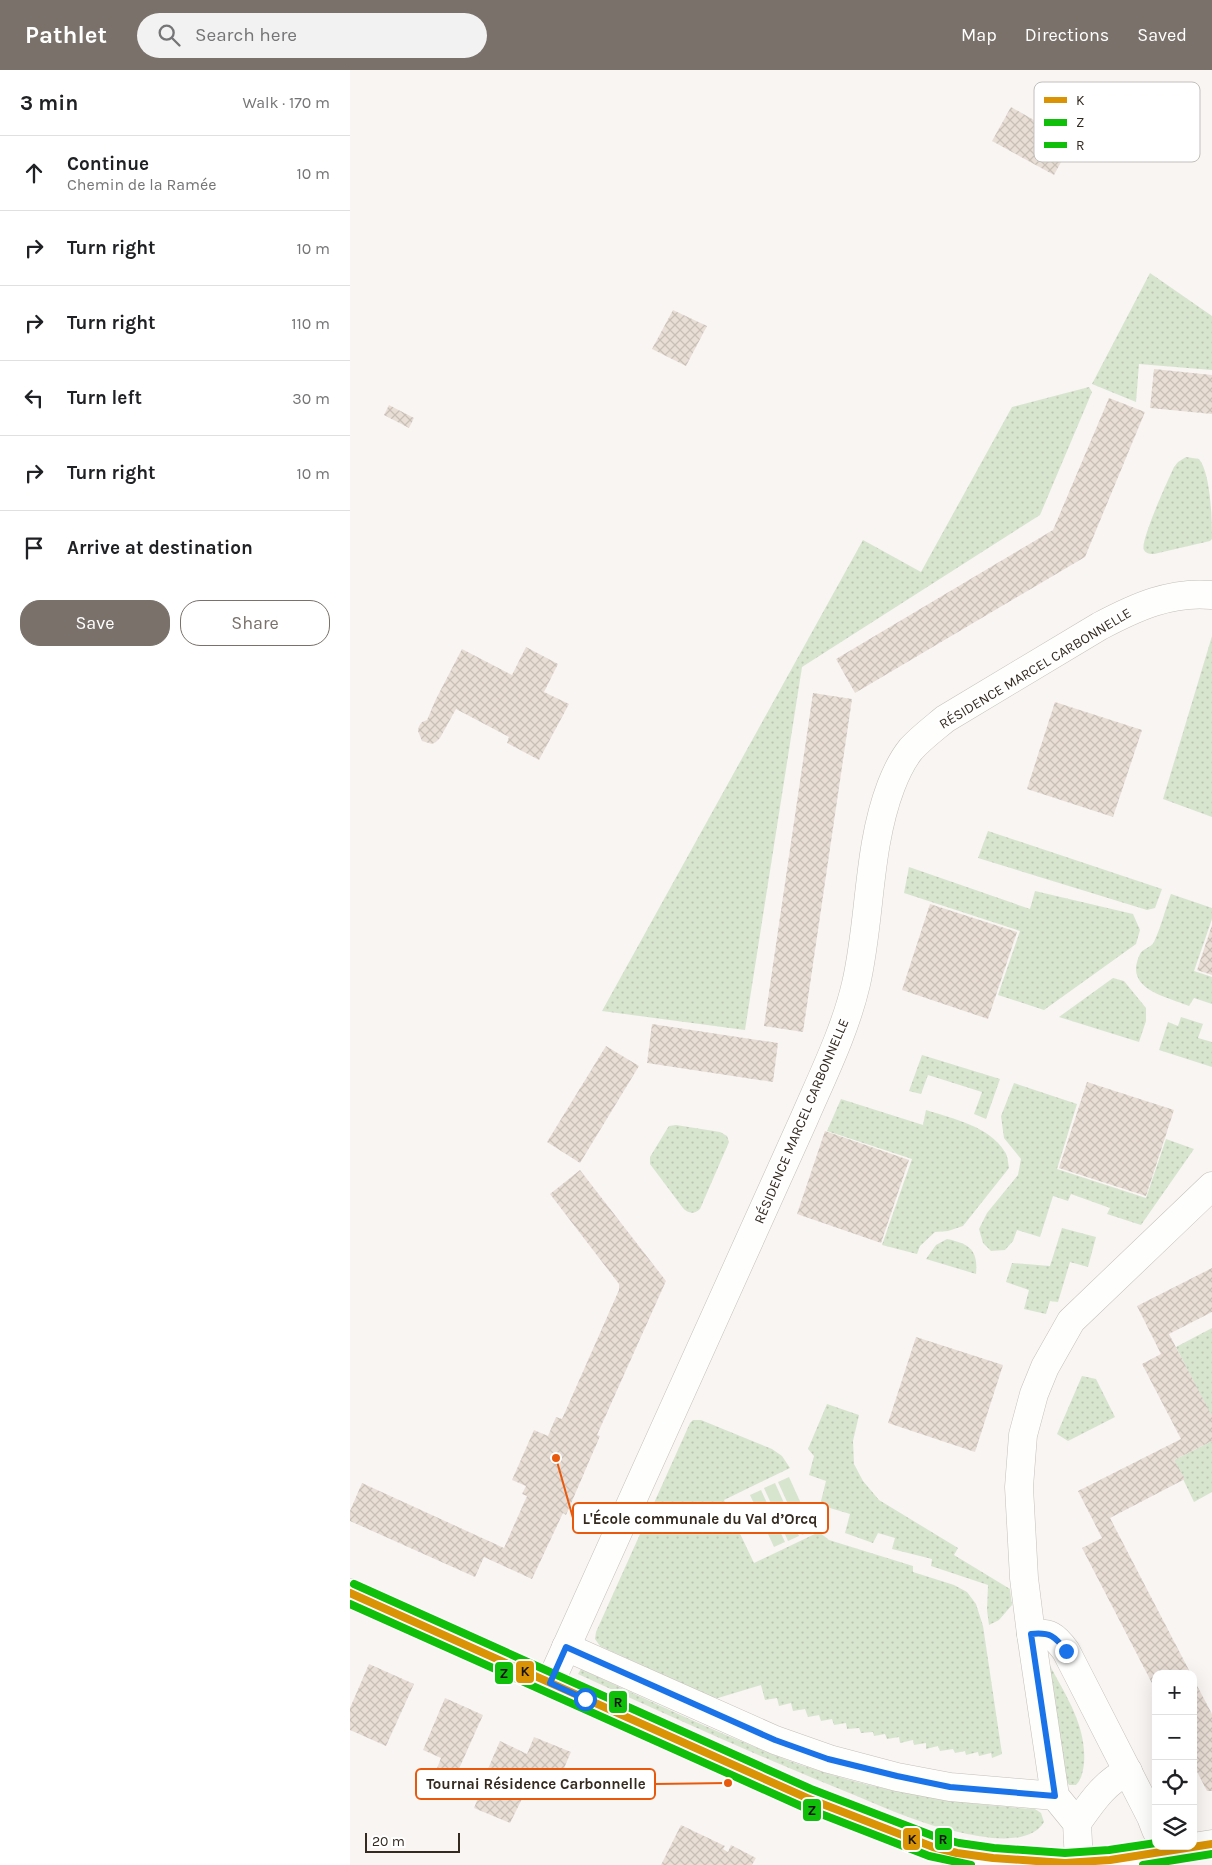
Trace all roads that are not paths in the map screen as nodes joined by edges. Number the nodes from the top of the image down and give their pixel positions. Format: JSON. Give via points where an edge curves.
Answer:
{"nodes":[{"id":1,"x":1212,"y":595,"type":"edge"},
{"id":2,"x":1212,"y":1186,"type":"edge"},
{"id":3,"x":350,"y":1594,"type":"edge"},
{"id":4,"x":1031,"y":1634,"type":"junction"},
{"id":5,"x":566,"y":1647,"type":"junction"},
{"id":6,"x":553,"y":1677,"type":"junction"},
{"id":7,"x":1128,"y":1772,"type":"junction"},
{"id":8,"x":1055,"y":1796,"type":"junction"},
{"id":9,"x":1152,"y":1820,"type":"edge"},
{"id":10,"x":1077,"y":1824,"type":"junction"},
{"id":11,"x":1197,"y":1844,"type":"edge"},
{"id":12,"x":1212,"y":1844,"type":"edge"},
{"id":13,"x":1152,"y":1845,"type":"edge"},
{"id":14,"x":1079,"y":1862,"type":"junction"},
{"id":15,"x":1032,"y":1863,"type":"edge"}],
"edges":[{"from":1,"to":5,"type":"street","name":"RÉSIDENCE MARCEL CARBONNELLE","via":[[1183,594],[1156,601],[1100,626],[945,720],[923,737],[902,762],[880,820],[859,968],[843,1028]]},
{"from":2,"to":4,"type":"street","via":[[1071,1321],[1045,1368],[1027,1417],[1020,1458],[1023,1569]]},
{"from":3,"to":6,"type":"street"},
{"from":4,"to":7,"type":"street","via":[[1048,1634],[1058,1640],[1066,1651]]},
{"from":4,"to":8,"type":"street"},
{"from":5,"to":6,"type":"street","name":"RÉSIDENCE MARCEL CARBONNELLE"},
{"from":5,"to":8,"type":"street","via":[[775,1740],[828,1759],[950,1787]]},
{"from":6,"to":15,"type":"street","via":[[807,1798],[914,1840],[957,1853]]},
{"from":7,"to":9,"type":"street"},
{"from":7,"to":10,"type":"street","via":[[1108,1783]]},
{"from":8,"to":10,"type":"street"},
{"from":10,"to":14,"type":"street"},
{"from":11,"to":12,"type":"street"},
{"from":13,"to":14,"type":"street"},
{"from":14,"to":15,"type":"street"}]}
